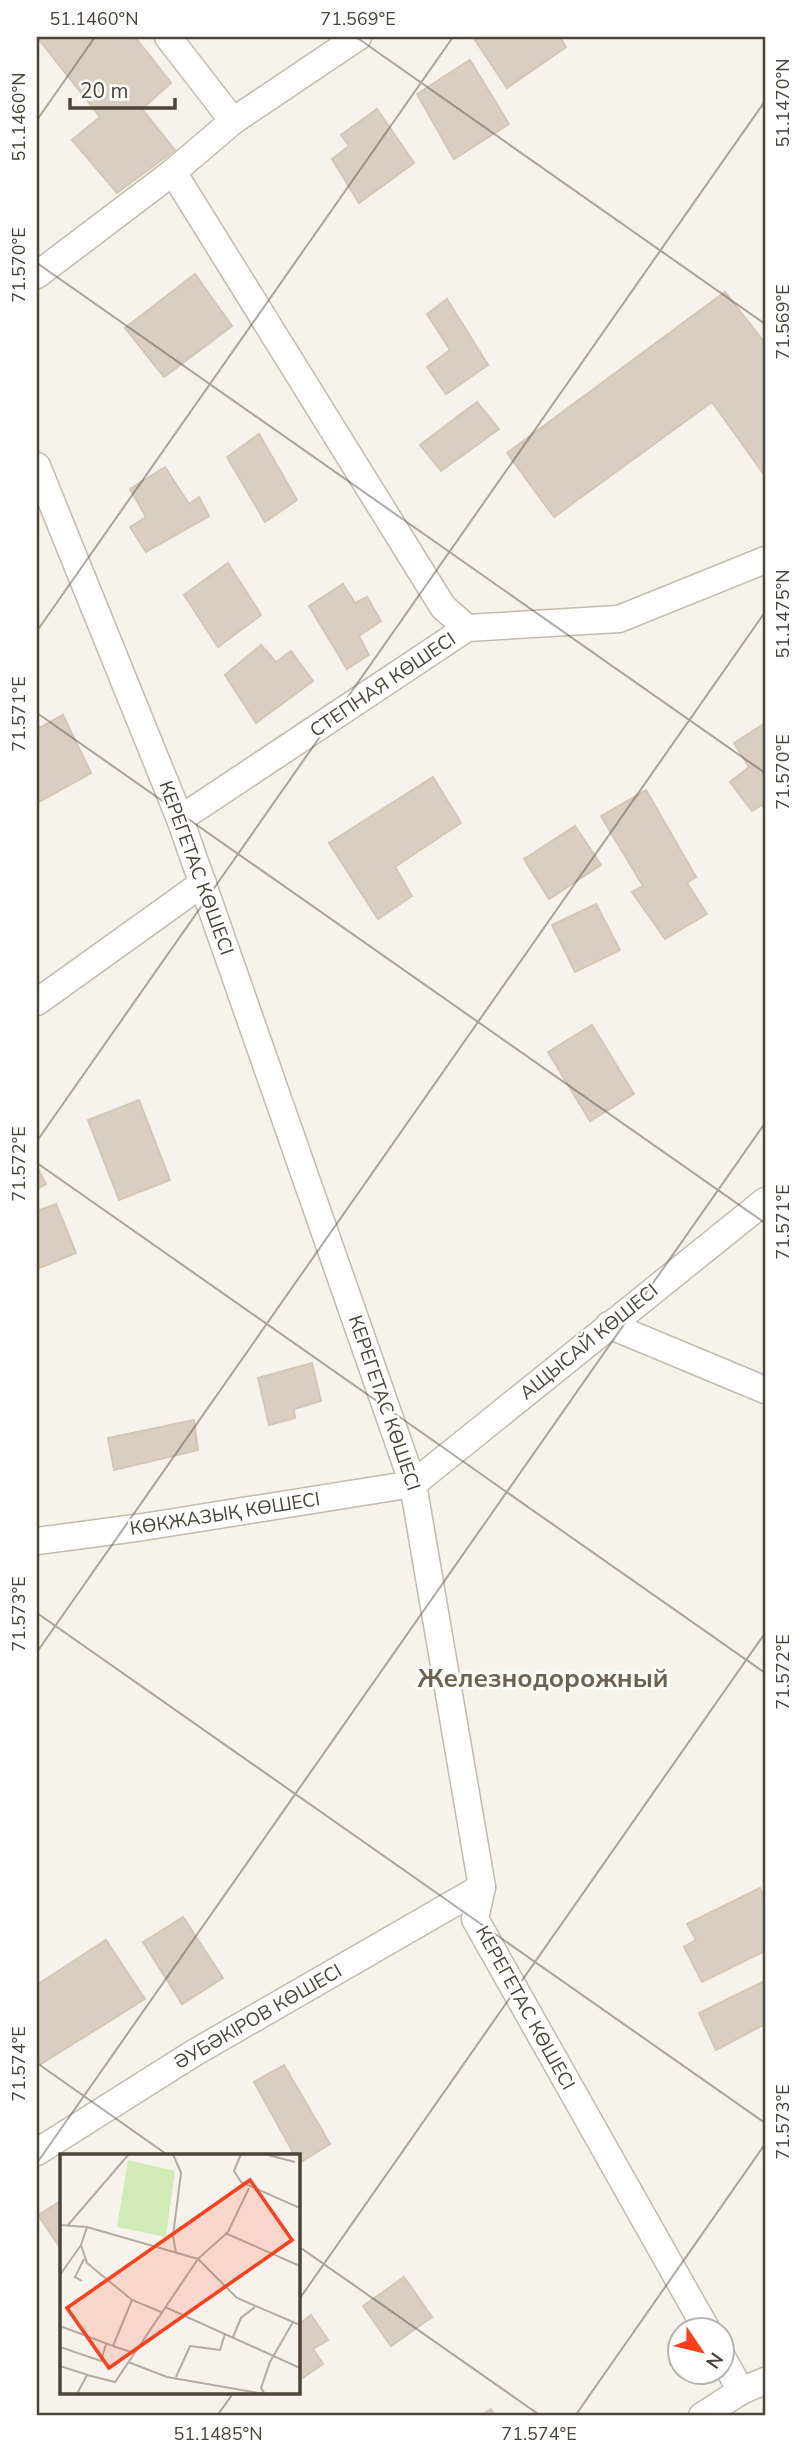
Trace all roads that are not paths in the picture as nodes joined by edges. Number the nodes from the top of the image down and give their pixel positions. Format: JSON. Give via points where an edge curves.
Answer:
{"nodes":[{"id":1,"x":168,"y":37,"type":"edge"},
{"id":2,"x":358,"y":37,"type":"edge"},
{"id":3,"x":233,"y":121,"type":"junction"},
{"id":4,"x":173,"y":172,"type":"junction"},
{"id":5,"x":37,"y":275,"type":"edge"},
{"id":6,"x":37,"y":466,"type":"edge"},
{"id":7,"x":765,"y":561,"type":"edge"},
{"id":8,"x":467,"y":628,"type":"junction"},
{"id":9,"x":180,"y":819,"type":"junction"},
{"id":10,"x":203,"y":883,"type":"junction"},
{"id":11,"x":37,"y":1002,"type":"edge"},
{"id":12,"x":765,"y":1201,"type":"edge"},
{"id":13,"x":609,"y":1325,"type":"junction"},
{"id":14,"x":765,"y":1390,"type":"edge"},
{"id":15,"x":413,"y":1484,"type":"junction"},
{"id":16,"x":37,"y":1541,"type":"edge"},
{"id":17,"x":482,"y":1887,"type":"junction"},
{"id":18,"x":37,"y":2152,"type":"edge"},
{"id":19,"x":699,"y":2316,"type":"edge"},
{"id":20,"x":765,"y":2381,"type":"edge"},
{"id":21,"x":736,"y":2382,"type":"edge"},
{"id":22,"x":741,"y":2391,"type":"junction"},
{"id":23,"x":702,"y":2416,"type":"edge"}],
"edges":[{"from":1,"to":3,"type":"street"},
{"from":2,"to":3,"type":"street"},
{"from":3,"to":4,"type":"street"},
{"from":4,"to":5,"type":"street"},
{"from":4,"to":8,"type":"street","via":[[443,607]]},
{"from":6,"to":9,"type":"street","name":"КЕРЕГЕТАС КӨШЕСІ"},
{"from":7,"to":8,"type":"street","name":"СТЕПНАЯ КӨШЕСІ","via":[[619,619]]},
{"from":8,"to":9,"type":"street","name":"СТЕПНАЯ КӨШЕСІ"},
{"from":9,"to":10,"type":"street","name":"КЕРЕГЕТАС КӨШЕСІ"},
{"from":10,"to":11,"type":"street"},
{"from":10,"to":15,"type":"street","name":"КЕРЕГЕТАС КӨШЕСІ"},
{"from":12,"to":13,"type":"street","name":"АЩЫСАЙ КӨШЕСІ"},
{"from":13,"to":14,"type":"street"},
{"from":13,"to":15,"type":"street","name":"АЩЫСАЙ КӨШЕСІ"},
{"from":15,"to":16,"type":"street","name":"КӨКЖАЗЫҚ КӨШЕСІ"},
{"from":15,"to":17,"type":"street","name":"КЕРЕГЕТАС КӨШЕСІ"},
{"from":17,"to":18,"type":"street","name":"ӘУБӘКІРОВ КӨШЕСІ","via":[[194,2053]]},
{"from":17,"to":19,"type":"street","name":"КЕРЕГЕТАС КӨШЕСІ","via":[[475,1919]]},
{"from":20,"to":22,"type":"street"},
{"from":21,"to":22,"type":"street"},
{"from":22,"to":23,"type":"street"}]}
